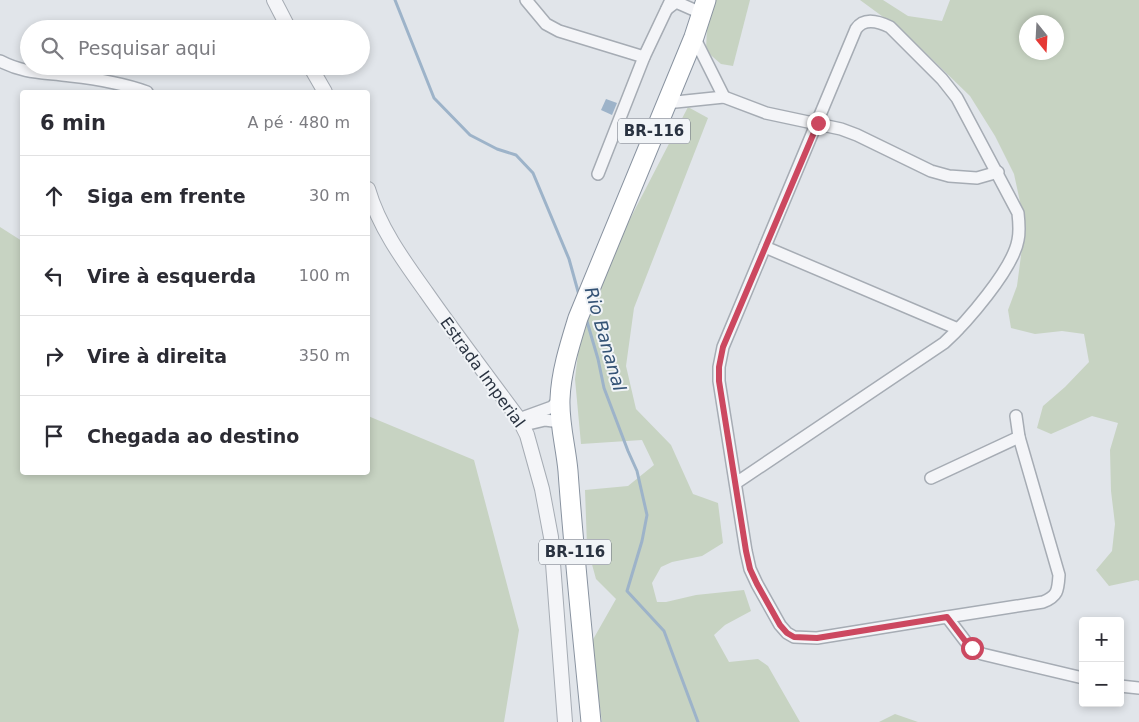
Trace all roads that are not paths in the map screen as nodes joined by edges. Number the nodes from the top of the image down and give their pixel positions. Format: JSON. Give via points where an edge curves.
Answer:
{"nodes":[{"id":1,"x":274,"y":0,"type":"edge"},
{"id":2,"x":526,"y":0,"type":"edge"},
{"id":3,"x":669,"y":4,"type":"edge"},
{"id":4,"x":703,"y":6,"type":"edge"},
{"id":5,"x":284,"y":20,"type":"edge"},
{"id":6,"x":694,"y":38,"type":"junction"},
{"id":7,"x":644,"y":57,"type":"junction"},
{"id":8,"x":0,"y":61,"type":"edge"},
{"id":9,"x":20,"y":69,"type":"edge"},
{"id":10,"x":56,"y":75,"type":"edge"},
{"id":11,"x":315,"y":75,"type":"edge"},
{"id":12,"x":141,"y":90,"type":"edge"},
{"id":13,"x":324,"y":90,"type":"edge"},
{"id":14,"x":724,"y":97,"type":"junction"},
{"id":15,"x":666,"y":103,"type":"junction"},
{"id":16,"x":818,"y":123,"type":"junction"},
{"id":17,"x":998,"y":172,"type":"junction"},
{"id":18,"x":598,"y":174,"type":"dead end"},
{"id":19,"x":370,"y":196,"type":"edge"},
{"id":20,"x":765,"y":247,"type":"junction"},
{"id":21,"x":958,"y":329,"type":"junction"},
{"id":22,"x":561,"y":391,"type":"junction"},
{"id":23,"x":1016,"y":416,"type":"dead end"},
{"id":24,"x":521,"y":422,"type":"junction"},
{"id":25,"x":561,"y":422,"type":"junction"},
{"id":26,"x":1019,"y":437,"type":"junction"},
{"id":27,"x":931,"y":478,"type":"dead end"},
{"id":28,"x":736,"y":483,"type":"junction"},
{"id":29,"x":947,"y":617,"type":"junction"},
{"id":30,"x":1079,"y":677,"type":"edge"},
{"id":31,"x":1124,"y":686,"type":"edge"},
{"id":32,"x":1139,"y":688,"type":"edge"},
{"id":33,"x":565,"y":722,"type":"edge"},
{"id":34,"x":591,"y":722,"type":"edge"}],
"edges":[{"from":1,"to":5,"type":"street"},
{"from":2,"to":7,"type":"street","via":[[546,24],[559,31]]},
{"from":3,"to":4,"type":"street"},
{"from":3,"to":7,"type":"street"},
{"from":4,"to":6,"type":"highway","number":"BR-116"},
{"from":6,"to":14,"type":"street"},
{"from":6,"to":15,"type":"highway","number":"BR-116"},
{"from":7,"to":18,"type":"street"},
{"from":8,"to":9,"type":"street"},
{"from":10,"to":12,"type":"street","via":[[109,80]]},
{"from":11,"to":13,"type":"street"},
{"from":14,"to":15,"type":"street"},
{"from":14,"to":16,"type":"street","via":[[766,113]]},
{"from":15,"to":22,"type":"highway","number":"BR-116","via":[[578,318]]},
{"from":16,"to":17,"type":"street","via":[[857,135],[931,171],[949,176],[977,178]]},
{"from":16,"to":17,"type":"street","via":[[859,25],[871,21],[881,23],[890,27],[957,98]]},
{"from":16,"to":20,"type":"street"},
{"from":17,"to":21,"type":"street","via":[[1018,213],[1018,240],[1014,255],[1000,276]]},
{"from":19,"to":24,"type":"street","name":"Estrada Imperial","via":[[394,245]]},
{"from":20,"to":21,"type":"street"},
{"from":20,"to":28,"type":"street","via":[[723,347],[719,367],[722,405]]},
{"from":21,"to":28,"type":"street","via":[[944,343]]},
{"from":22,"to":24,"type":"street","via":[[552,407]]},
{"from":22,"to":25,"type":"highway","number":"BR-116"},
{"from":23,"to":26,"type":"street"},
{"from":24,"to":25,"type":"street"},
{"from":24,"to":33,"type":"street","name":"Estrada Imperial","via":[[528,435],[552,537]]},
{"from":25,"to":34,"type":"highway","number":"BR-116"},
{"from":26,"to":27,"type":"street"},
{"from":26,"to":29,"type":"street","via":[[1059,575],[1058,590],[1051,599],[1042,602]]},
{"from":28,"to":29,"type":"street","via":[[750,569],[787,633],[794,637],[817,638]]},
{"from":29,"to":30,"type":"street","via":[[966,642],[982,654]]},
{"from":31,"to":32,"type":"street"}]}
